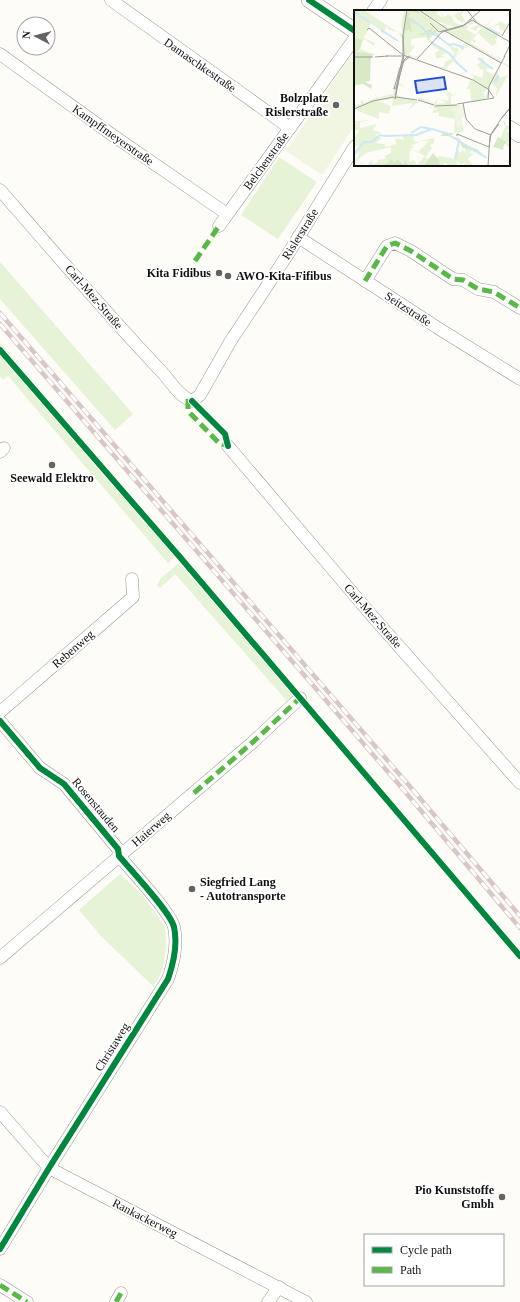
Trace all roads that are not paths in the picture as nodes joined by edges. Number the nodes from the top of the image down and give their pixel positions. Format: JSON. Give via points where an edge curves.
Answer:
{"nodes":[{"id":1,"x":111,"y":0,"type":"edge"},
{"id":2,"x":309,"y":0,"type":"edge"},
{"id":3,"x":381,"y":0,"type":"edge"},
{"id":4,"x":375,"y":10,"type":"edge"},
{"id":5,"x":354,"y":31,"type":"edge"},
{"id":6,"x":354,"y":39,"type":"edge"},
{"id":7,"x":0,"y":54,"type":"edge"},
{"id":8,"x":290,"y":128,"type":"junction"},
{"id":9,"x":510,"y":129,"type":"edge"},
{"id":10,"x":520,"y":135,"type":"edge"},
{"id":11,"x":354,"y":148,"type":"edge"},
{"id":12,"x":0,"y":190,"type":"edge"},
{"id":13,"x":227,"y":214,"type":"junction"},
{"id":14,"x":219,"y":226,"type":"dead end"},
{"id":15,"x":298,"y":237,"type":"junction"},
{"id":16,"x":365,"y":281,"type":"junction"},
{"id":17,"x":520,"y":308,"type":"edge"},
{"id":18,"x":520,"y":379,"type":"edge"},
{"id":19,"x":192,"y":401,"type":"joint"},
{"id":20,"x":228,"y":446,"type":"dead end"},
{"id":21,"x":132,"y":580,"type":"dead end"},
{"id":22,"x":300,"y":698,"type":"dead end"},
{"id":23,"x":0,"y":712,"type":"edge"},
{"id":24,"x":0,"y":721,"type":"edge"},
{"id":25,"x":520,"y":783,"type":"edge"},
{"id":26,"x":119,"y":856,"type":"junction"},
{"id":27,"x":0,"y":958,"type":"edge"},
{"id":28,"x":0,"y":1112,"type":"edge"},
{"id":29,"x":49,"y":1168,"type":"junction"},
{"id":30,"x":0,"y":1249,"type":"edge"},
{"id":31,"x":0,"y":1285,"type":"edge"},
{"id":32,"x":279,"y":1287,"type":"junction"},
{"id":33,"x":27,"y":1302,"type":"edge"},
{"id":34,"x":268,"y":1302,"type":"edge"},
{"id":35,"x":306,"y":1302,"type":"edge"}],
"edges":[{"from":1,"to":8,"type":"street","name":"Damaschkestraße"},
{"from":2,"to":5,"type":"street"},
{"from":3,"to":4,"type":"street"},
{"from":6,"to":8,"type":"street","name":"Belchenstraße"},
{"from":7,"to":13,"type":"street","name":"Kampffmeyerstraße"},
{"from":8,"to":13,"type":"street","name":"Belchenstraße"},
{"from":9,"to":10,"type":"street"},
{"from":11,"to":15,"type":"street","name":"Rislerstraße"},
{"from":12,"to":19,"type":"street","name":"Carl-Mez-Straße","via":[[182,396]]},
{"from":13,"to":14,"type":"street","name":"Belchenstraße"},
{"from":15,"to":16,"type":"street","name":"Seitzstraße"},
{"from":15,"to":19,"type":"street","name":"Rislerstraße","via":[[230,342],[200,395]]},
{"from":16,"to":17,"type":"street","via":[[387,246],[395,243],[453,279],[463,280],[478,289],[494,292]]},
{"from":16,"to":18,"type":"street","name":"Seitzstraße"},
{"from":20,"to":25,"type":"street","name":"Carl-Mez-Straße","via":[[373,617]]},
{"from":21,"to":23,"type":"street","name":"Rebenweg","via":[[133,597]]},
{"from":22,"to":26,"type":"street","name":"Haierweg","via":[[253,742]]},
{"from":24,"to":26,"type":"street","name":"Rosenstauden","via":[[40,768],[64,784],[118,849]]},
{"from":26,"to":27,"type":"street","name":"Haierweg"},
{"from":26,"to":29,"type":"street","name":"Christaweg","via":[[174,926],[175,949],[172,966],[168,979]]},
{"from":28,"to":29,"type":"street","name":"Rankackerweg"},
{"from":29,"to":30,"type":"street","name":"Christaweg"},
{"from":29,"to":32,"type":"street","name":"Rankackerweg"},
{"from":31,"to":33,"type":"street"},
{"from":32,"to":34,"type":"street"},
{"from":32,"to":35,"type":"street","name":"Rankackerweg"}]}
